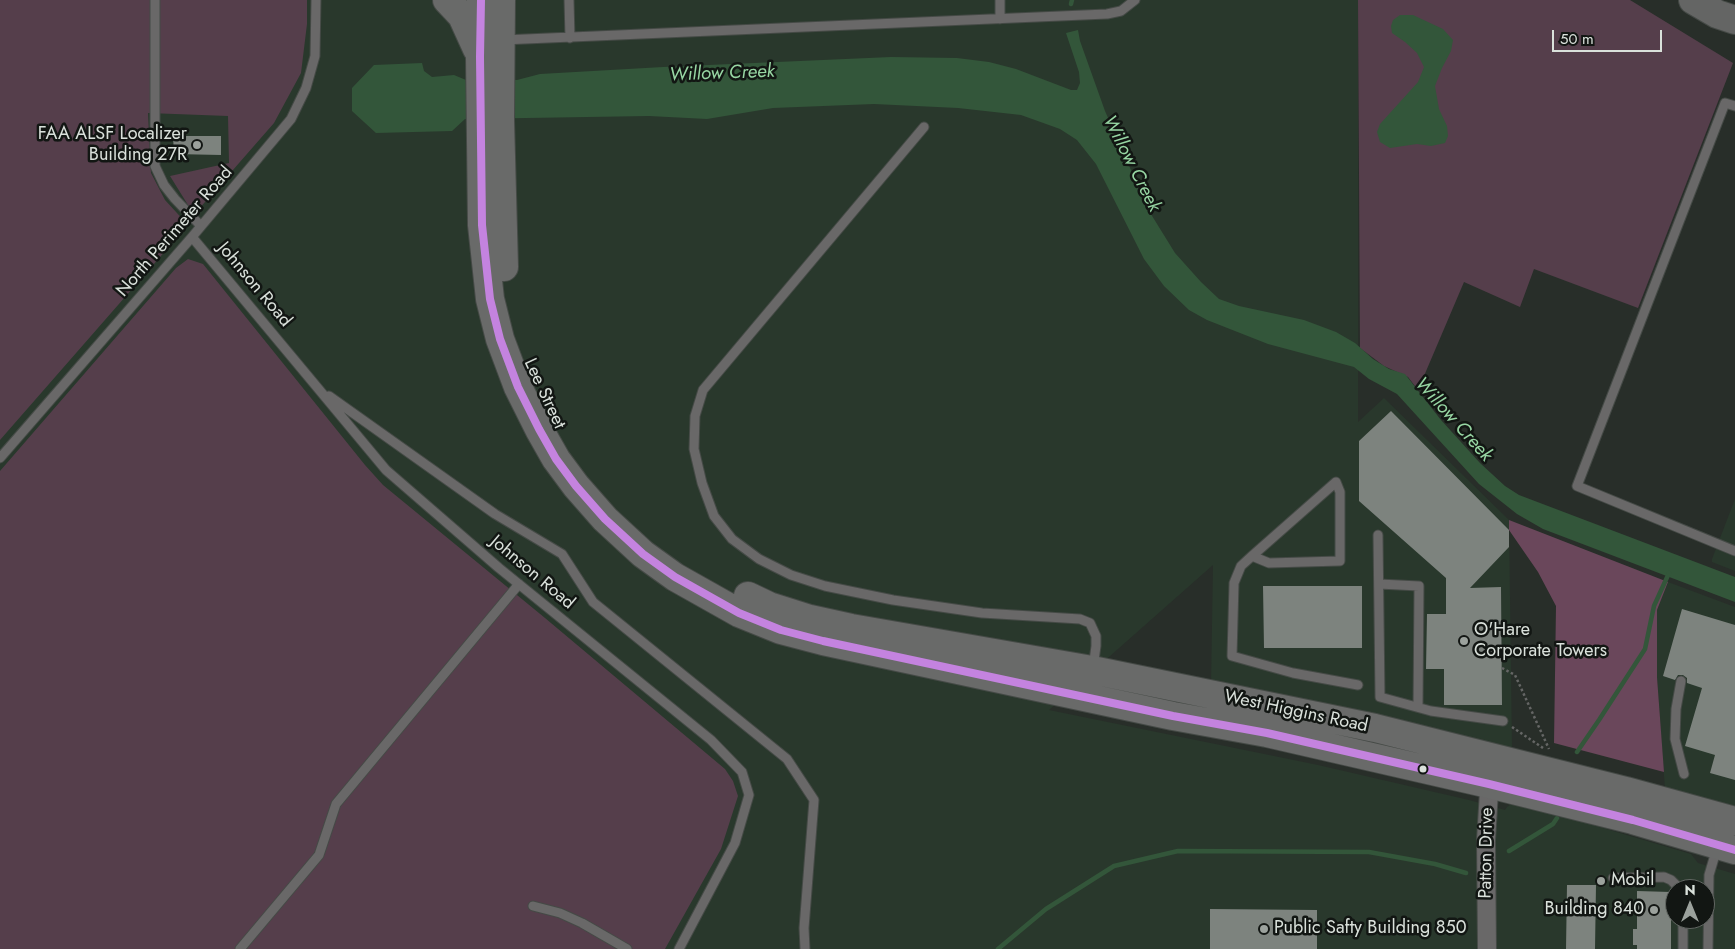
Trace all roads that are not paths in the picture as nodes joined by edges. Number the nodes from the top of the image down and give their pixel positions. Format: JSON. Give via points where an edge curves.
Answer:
{"nodes":[{"id":1,"x":155,"y":0,"type":"edge"},
{"id":2,"x":316,"y":0,"type":"edge"},
{"id":3,"x":447,"y":0,"type":"edge"},
{"id":4,"x":481,"y":0,"type":"edge"},
{"id":5,"x":501,"y":0,"type":"edge"},
{"id":6,"x":569,"y":0,"type":"edge"},
{"id":7,"x":1000,"y":0,"type":"edge"},
{"id":8,"x":1135,"y":0,"type":"edge"},
{"id":9,"x":1693,"y":0,"type":"edge"},
{"id":10,"x":1000,"y":19,"type":"junction"},
{"id":11,"x":1735,"y":20,"type":"edge"},
{"id":12,"x":570,"y":38,"type":"junction"},
{"id":13,"x":490,"y":64,"type":"junction"},
{"id":14,"x":1735,"y":106,"type":"edge"},
{"id":15,"x":490,"y":120,"type":"junction"},
{"id":16,"x":924,"y":127,"type":"dead end"},
{"id":17,"x":201,"y":226,"type":"junction"},
{"id":18,"x":192,"y":237,"type":"junction"},
{"id":19,"x":320,"y":390,"type":"junction"},
{"id":20,"x":0,"y":458,"type":"edge"},
{"id":21,"x":1378,"y":535,"type":"dead end"},
{"id":22,"x":1735,"y":551,"type":"edge"},
{"id":23,"x":1252,"y":556,"type":"junction"},
{"id":24,"x":519,"y":584,"type":"junction"},
{"id":25,"x":1378,"y":584,"type":"junction"},
{"id":26,"x":851,"y":628,"type":"joint"},
{"id":27,"x":824,"y":641,"type":"joint"},
{"id":28,"x":1092,"y":670,"type":"junction"},
{"id":29,"x":1681,"y":681,"type":"dead end"},
{"id":30,"x":1358,"y":685,"type":"dead end"},
{"id":31,"x":1418,"y":707,"type":"junction"},
{"id":32,"x":1503,"y":721,"type":"dead end"},
{"id":33,"x":1491,"y":771,"type":"junction"},
{"id":34,"x":1684,"y":774,"type":"dead end"},
{"id":35,"x":1735,"y":821,"type":"edge"},
{"id":36,"x":1726,"y":847,"type":"edge"},
{"id":37,"x":1613,"y":878,"type":"dead end"},
{"id":38,"x":1669,"y":879,"type":"edge"},
{"id":39,"x":533,"y":906,"type":"dead end"},
{"id":40,"x":1683,"y":929,"type":"edge"},
{"id":41,"x":240,"y":949,"type":"edge"},
{"id":42,"x":627,"y":949,"type":"edge"},
{"id":43,"x":679,"y":949,"type":"edge"},
{"id":44,"x":805,"y":949,"type":"edge"},
{"id":45,"x":1487,"y":949,"type":"edge"},
{"id":46,"x":1683,"y":949,"type":"edge"},
{"id":47,"x":1708,"y":949,"type":"edge"}],
"edges":[{"from":1,"to":17,"type":"lane","via":[[155,166],[174,199]]},
{"from":2,"to":17,"type":"lane","name":"North Perimeter Road","via":[[315,56],[306,88],[292,119]]},
{"from":3,"to":13,"type":"main road","via":[[462,16]]},
{"from":4,"to":13,"type":"main road","name":"Lee Street"},
{"from":5,"to":13,"type":"main road","name":"Lee Street"},
{"from":6,"to":12,"type":"lane"},
{"from":7,"to":10,"type":"lane"},
{"from":8,"to":10,"type":"lane","via":[[1121,11],[1107,14]]},
{"from":9,"to":11,"type":"highway"},
{"from":10,"to":12,"type":"lane"},
{"from":12,"to":13,"type":"lane"},
{"from":13,"to":15,"type":"main road","name":"Lee Street"},
{"from":14,"to":22,"type":"lane","via":[[1725,103],[1577,486]]},
{"from":15,"to":26,"type":"main road","name":"Lee Street","via":[[508,298],[534,379],[577,456],[618,506],[694,568],[769,606]]},
{"from":15,"to":27,"type":"main road","name":"Lee Street","via":[[482,224],[490,299],[500,339],[518,387],[556,459],[605,519],[643,554],[675,577],[739,613],[781,630]]},
{"from":16,"to":28,"type":"lane","via":[[703,390],[695,416],[694,449],[702,483],[714,516],[732,539],[759,560],[825,586],[893,600],[982,613],[1080,619],[1090,624],[1096,636]]},
{"from":17,"to":18,"type":"lane","name":"North Perimeter Road"},
{"from":18,"to":19,"type":"lane","name":"Johnson Road"},
{"from":18,"to":20,"type":"lane","name":"North Perimeter Road"},
{"from":19,"to":24,"type":"lane","name":"Johnson Road","via":[[386,470]]},
{"from":19,"to":44,"type":"lane","via":[[495,514],[562,554],[593,602],[787,759],[814,800]]},
{"from":21,"to":25,"type":"lane"},
{"from":23,"to":23,"type":"lane","via":[[1288,525],[1336,482],[1340,492],[1340,561],[1269,563]]},
{"from":23,"to":30,"type":"lane","via":[[1242,566],[1234,583],[1232,656],[1292,673]]},
{"from":24,"to":41,"type":"lane","via":[[336,804],[318,855]]},
{"from":24,"to":43,"type":"lane","name":"Johnson Road","via":[[711,740],[742,772],[749,795],[735,843]]},
{"from":25,"to":31,"type":"lane","via":[[1380,697]]},
{"from":25,"to":31,"type":"lane","via":[[1419,586]]},
{"from":26,"to":28,"type":"main road","name":"West Higgins Road"},
{"from":27,"to":33,"type":"main road","name":"West Higgins Road","via":[[1173,716]]},
{"from":28,"to":33,"type":"main road","name":"West Higgins Road","via":[[1375,728]]},
{"from":29,"to":34,"type":"lane","via":[[1675,739]]},
{"from":31,"to":32,"type":"lane"},
{"from":33,"to":35,"type":"main road","name":"West Higgins Road","via":[[1626,791]]},
{"from":33,"to":36,"type":"main road","name":"West Higgins Road","via":[[1634,820]]},
{"from":33,"to":45,"type":"street","name":"Patton Drive","via":[[1486,840]]},
{"from":36,"to":47,"type":"lane","via":[[1709,875]]},
{"from":37,"to":38,"type":"lane"},
{"from":39,"to":42,"type":"lane","via":[[560,912]]},
{"from":40,"to":46,"type":"lane"}]}
